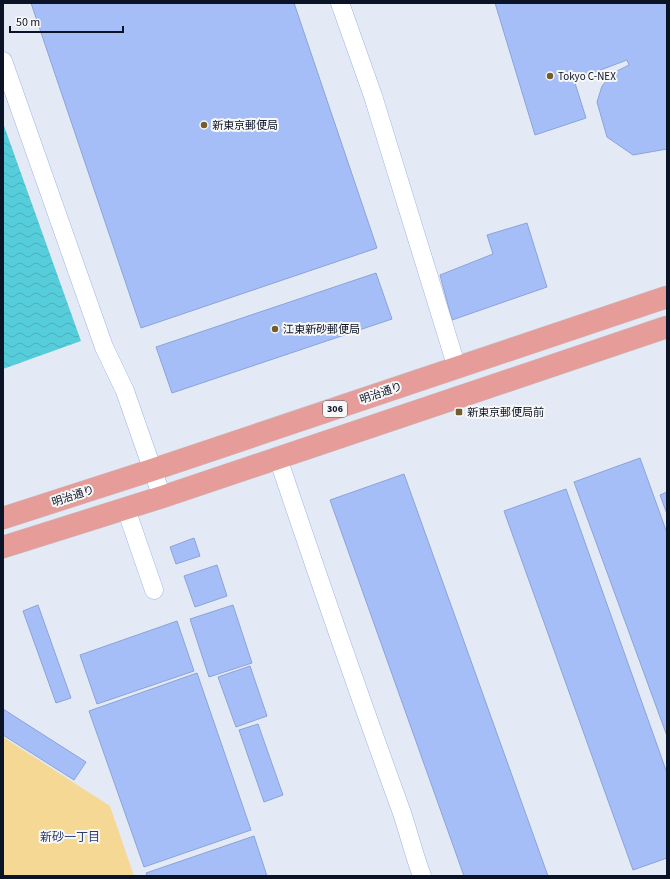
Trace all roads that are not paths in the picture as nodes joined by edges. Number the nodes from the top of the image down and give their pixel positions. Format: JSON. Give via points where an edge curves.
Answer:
{"nodes":[{"id":1,"x":340,"y":3,"type":"edge"},
{"id":2,"x":3,"y":61,"type":"edge"},
{"id":3,"x":667,"y":297,"type":"edge"},
{"id":4,"x":667,"y":327,"type":"edge"},
{"id":5,"x":457,"y":368,"type":"junction"},
{"id":6,"x":278,"y":458,"type":"junction"},
{"id":7,"x":152,"y":470,"type":"junction"},
{"id":8,"x":162,"y":497,"type":"junction"},
{"id":9,"x":126,"y":509,"type":"junction"},
{"id":10,"x":3,"y":518,"type":"edge"},
{"id":11,"x":3,"y":547,"type":"edge"},
{"id":12,"x":154,"y":590,"type":"dead end"},
{"id":13,"x":422,"y":876,"type":"edge"}],
"edges":[{"from":1,"to":5,"type":"street","via":[[373,96]]},
{"from":2,"to":7,"type":"street","via":[[104,347],[125,391]]},
{"from":3,"to":5,"type":"main road","name":"明治通り","number":"306"},
{"from":4,"to":6,"type":"main road"},
{"from":5,"to":7,"type":"main road","name":"明治通り","number":"306"},
{"from":6,"to":8,"type":"main road"},
{"from":6,"to":13,"type":"street"},
{"from":7,"to":8,"type":"street"},
{"from":7,"to":10,"type":"main road","name":"明治通り","number":"306"},
{"from":8,"to":9,"type":"main road"},
{"from":9,"to":11,"type":"main road"},
{"from":9,"to":12,"type":"street"}]}
